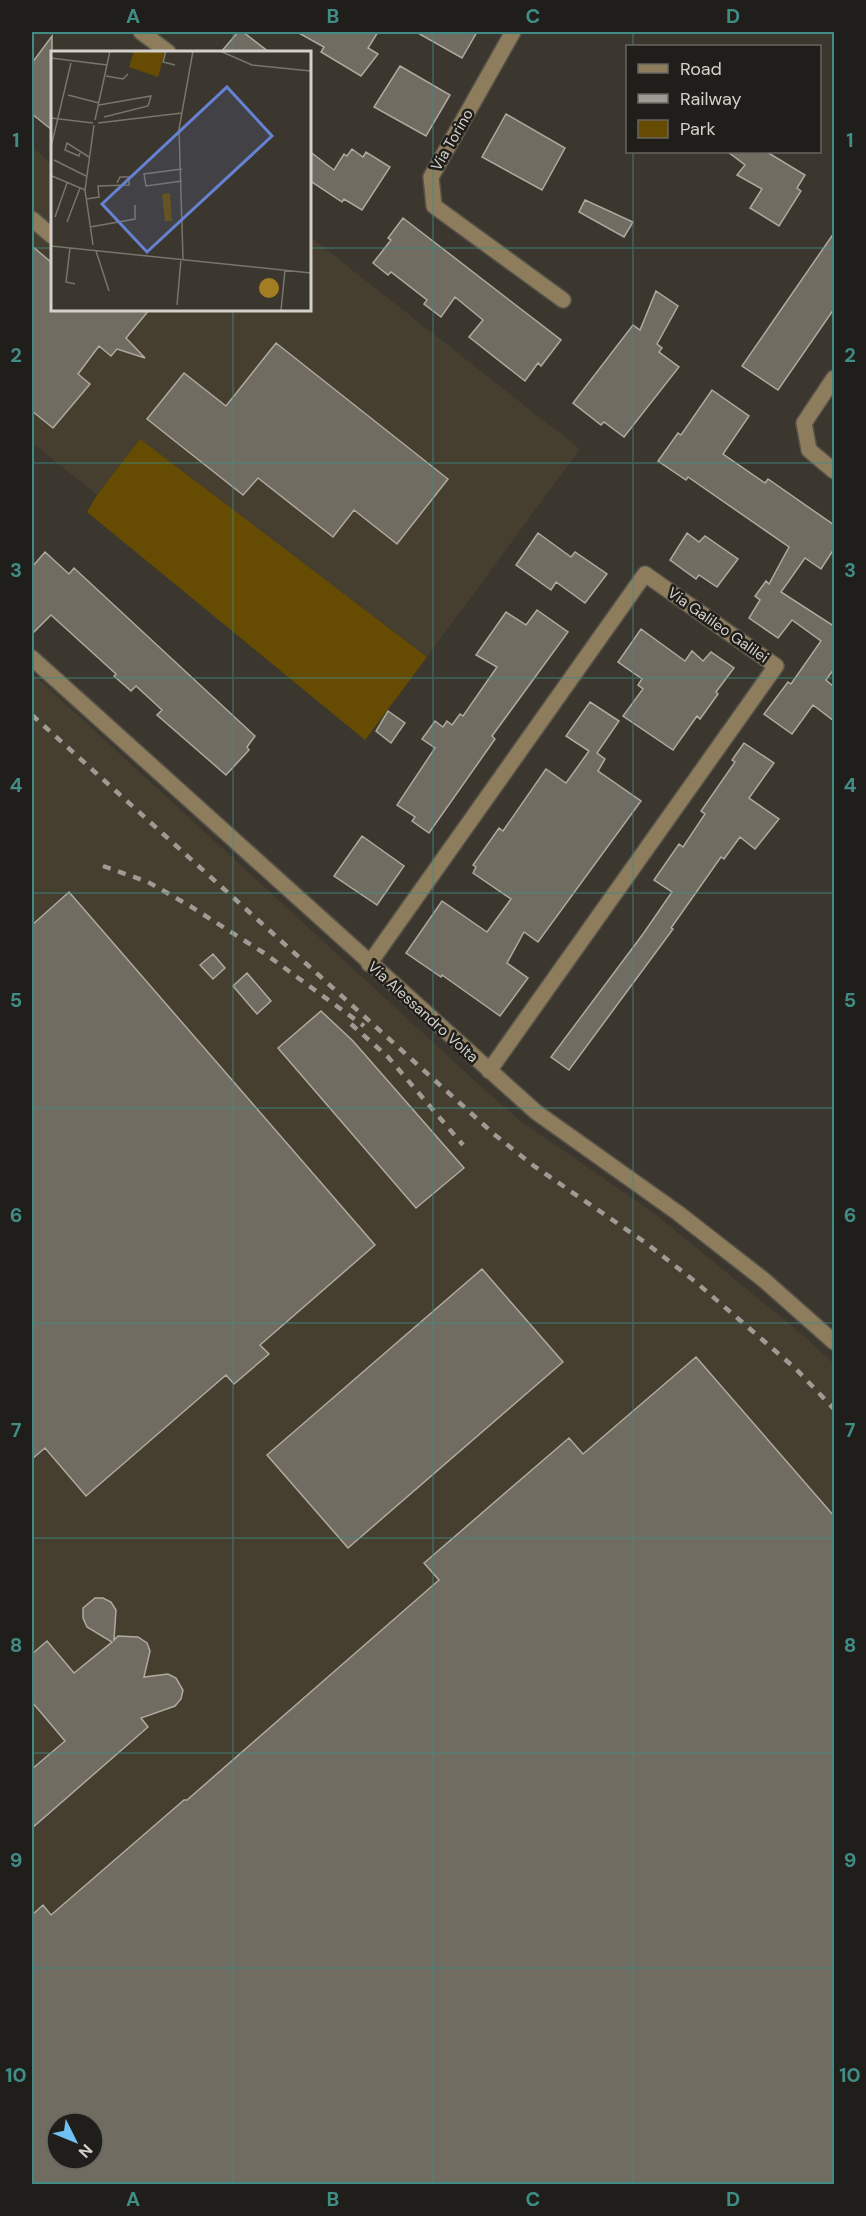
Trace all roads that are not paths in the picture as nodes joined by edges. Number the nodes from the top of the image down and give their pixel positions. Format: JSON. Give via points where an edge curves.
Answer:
{"nodes":[{"id":1,"x":141,"y":32,"type":"edge"},
{"id":2,"x":513,"y":32,"type":"edge"},
{"id":3,"x":167,"y":51,"type":"edge"},
{"id":4,"x":32,"y":219,"type":"edge"},
{"id":5,"x":51,"y":235,"type":"edge"},
{"id":6,"x":563,"y":300,"type":"dead end"},
{"id":7,"x":834,"y":378,"type":"edge"},
{"id":8,"x":834,"y":471,"type":"edge"},
{"id":9,"x":32,"y":658,"type":"edge"},
{"id":10,"x":369,"y":964,"type":"junction"},
{"id":11,"x":489,"y":1071,"type":"junction"},
{"id":12,"x":834,"y":1342,"type":"edge"}],
"edges":[{"from":1,"to":3,"type":"street"},
{"from":2,"to":6,"type":"street","name":"Via Torino","via":[[430,177],[434,206]]},
{"from":4,"to":5,"type":"street"},
{"from":7,"to":8,"type":"street","via":[[804,423],[809,450]]},
{"from":9,"to":10,"type":"street","name":"Via Alessandro Volta"},
{"from":10,"to":11,"type":"street","name":"Via Alessandro Volta"},
{"from":10,"to":11,"type":"street","name":"Via Galileo Galilei","via":[[645,574],[776,666]]},
{"from":11,"to":12,"type":"street","name":"Via Alessandro Volta","via":[[536,1112],[764,1280]]}]}
